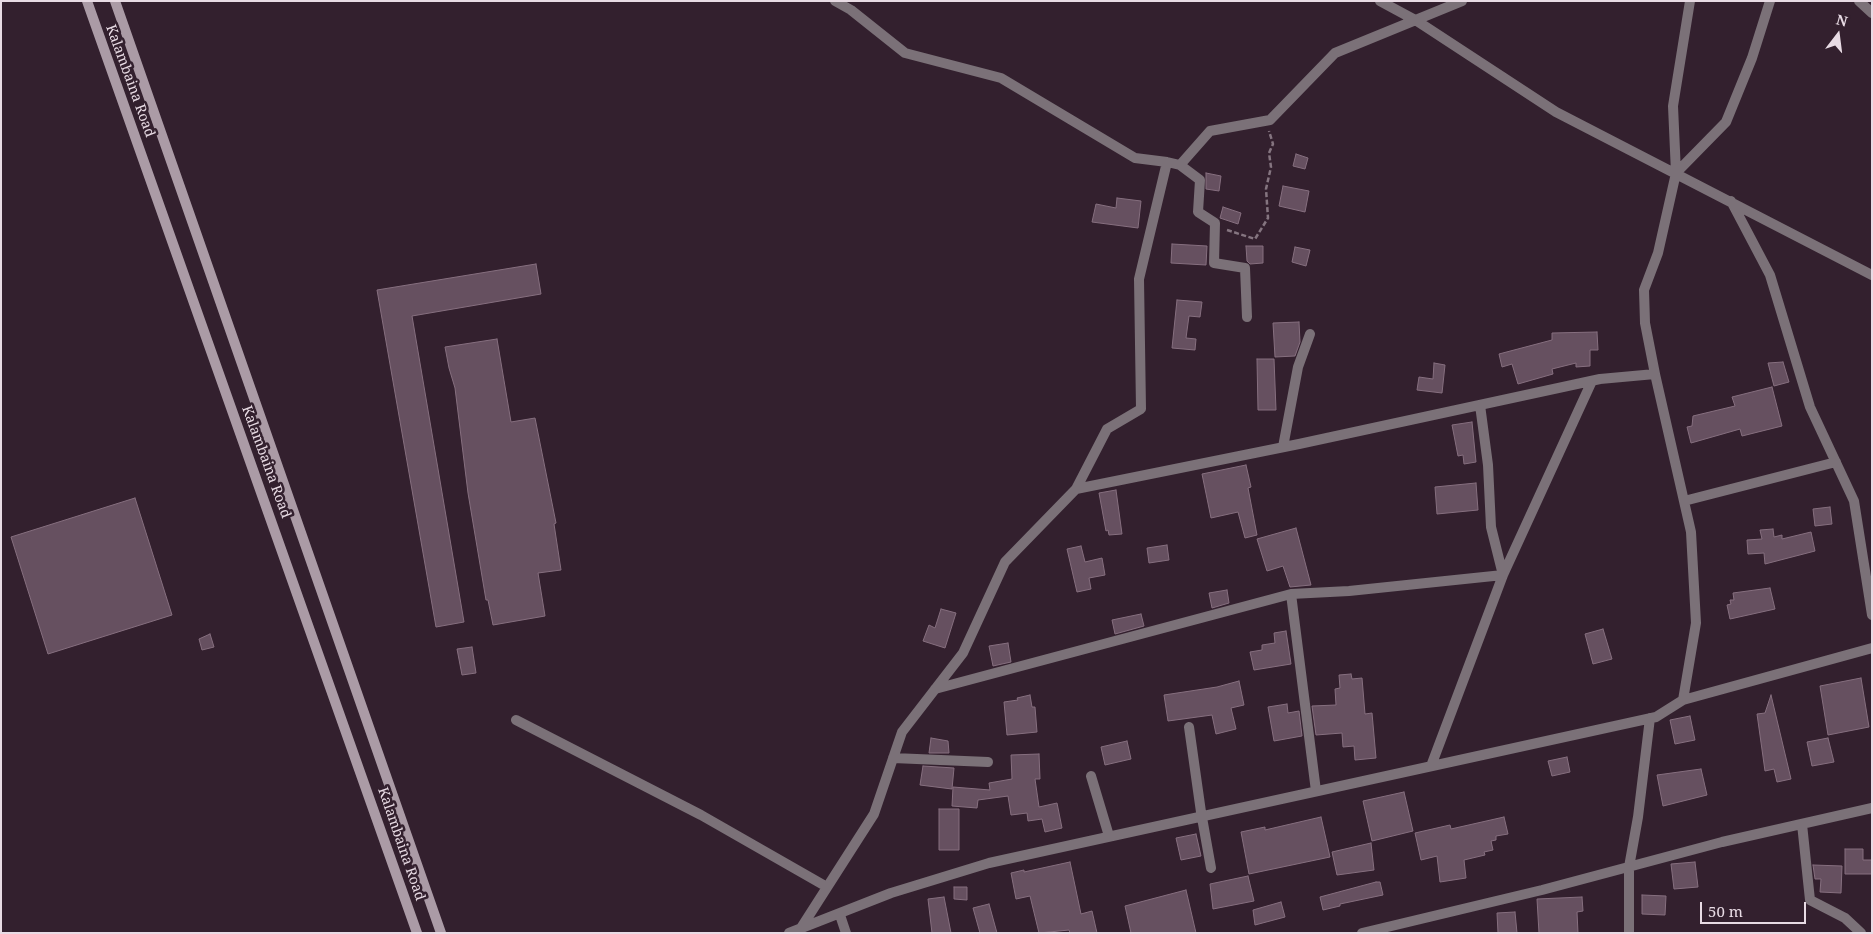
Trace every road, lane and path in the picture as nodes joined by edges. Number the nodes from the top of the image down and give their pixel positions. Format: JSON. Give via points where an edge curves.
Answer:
{"nodes":[{"id":1,"x":87,"y":1,"type":"edge"},
{"id":2,"x":115,"y":1,"type":"edge"},
{"id":3,"x":835,"y":1,"type":"edge"},
{"id":4,"x":1380,"y":1,"type":"edge"},
{"id":5,"x":1462,"y":1,"type":"edge"},
{"id":6,"x":1690,"y":1,"type":"edge"},
{"id":7,"x":1770,"y":1,"type":"edge"},
{"id":8,"x":1859,"y":1,"type":"edge"},
{"id":9,"x":1393,"y":5,"type":"edge"},
{"id":10,"x":1872,"y":13,"type":"edge"},
{"id":11,"x":1416,"y":21,"type":"junction"},
{"id":12,"x":1266,"y":121,"type":"junction"},
{"id":13,"x":1168,"y":162,"type":"junction"},
{"id":14,"x":1180,"y":166,"type":"junction"},
{"id":15,"x":1676,"y":173,"type":"junction"},
{"id":16,"x":1730,"y":200,"type":"junction"},
{"id":17,"x":1215,"y":223,"type":"junction"},
{"id":18,"x":1872,"y":275,"type":"edge"},
{"id":19,"x":1246,"y":318,"type":"dead end"},
{"id":20,"x":1310,"y":334,"type":"dead end"},
{"id":21,"x":1655,"y":374,"type":"junction"},
{"id":22,"x":1592,"y":381,"type":"junction"},
{"id":23,"x":1480,"y":404,"type":"junction"},
{"id":24,"x":1283,"y":447,"type":"junction"},
{"id":25,"x":1836,"y":462,"type":"junction"},
{"id":26,"x":1076,"y":489,"type":"junction"},
{"id":27,"x":1684,"y":501,"type":"junction"},
{"id":28,"x":1503,"y":576,"type":"junction"},
{"id":29,"x":1291,"y":594,"type":"junction"},
{"id":30,"x":1872,"y":615,"type":"edge"},
{"id":31,"x":1872,"y":648,"type":"edge"},
{"id":32,"x":935,"y":689,"type":"junction"},
{"id":33,"x":1683,"y":700,"type":"junction"},
{"id":34,"x":1650,"y":718,"type":"junction"},
{"id":35,"x":516,"y":720,"type":"dead end"},
{"id":36,"x":1189,"y":727,"type":"dead end"},
{"id":37,"x":893,"y":758,"type":"junction"},
{"id":38,"x":988,"y":762,"type":"dead end"},
{"id":39,"x":1431,"y":766,"type":"junction"},
{"id":40,"x":1091,"y":776,"type":"dead end"},
{"id":41,"x":1316,"y":791,"type":"junction"},
{"id":42,"x":1872,"y":808,"type":"edge"},
{"id":43,"x":1201,"y":816,"type":"junction"},
{"id":44,"x":1802,"y":824,"type":"junction"},
{"id":45,"x":1109,"y":836,"type":"junction"},
{"id":46,"x":1629,"y":867,"type":"junction"},
{"id":47,"x":1211,"y":868,"type":"dead end"},
{"id":48,"x":828,"y":887,"type":"junction"},
{"id":49,"x":840,"y":915,"type":"junction"},
{"id":50,"x":801,"y":928,"type":"junction"},
{"id":51,"x":1374,"y":931,"type":"edge"},
{"id":52,"x":417,"y":933,"type":"edge"},
{"id":53,"x":440,"y":933,"type":"edge"},
{"id":54,"x":789,"y":933,"type":"edge"},
{"id":55,"x":846,"y":933,"type":"edge"},
{"id":56,"x":1362,"y":933,"type":"edge"},
{"id":57,"x":1629,"y":933,"type":"edge"},
{"id":58,"x":1861,"y":933,"type":"edge"}],
"edges":[{"from":1,"to":52,"type":"main road","name":"Kalambaina Road"},
{"from":2,"to":53,"type":"main road"},
{"from":3,"to":13,"type":"street","via":[[905,53],[1001,78],[1135,158]]},
{"from":4,"to":9,"type":"street"},
{"from":5,"to":11,"type":"street"},
{"from":6,"to":15,"type":"street","via":[[1673,106]]},
{"from":7,"to":15,"type":"street","via":[[1752,58],[1726,122]]},
{"from":8,"to":10,"type":"street"},
{"from":9,"to":11,"type":"street"},
{"from":11,"to":12,"type":"street","via":[[1335,53]]},
{"from":11,"to":15,"type":"street","via":[[1556,112]]},
{"from":12,"to":14,"type":"street","via":[[1210,131]]},
{"from":12,"to":17,"type":"path","via":[[1273,144],[1269,153],[1271,167],[1266,189],[1268,218],[1255,239],[1222,229]]},
{"from":13,"to":14,"type":"street"},
{"from":13,"to":26,"type":"street","via":[[1139,279],[1141,409],[1107,429]]},
{"from":14,"to":17,"type":"street","via":[[1200,180],[1198,212]]},
{"from":15,"to":16,"type":"street"},
{"from":15,"to":21,"type":"street","via":[[1658,253],[1644,290],[1645,323]]},
{"from":16,"to":18,"type":"street"},
{"from":16,"to":25,"type":"street","via":[[1770,275],[1810,407]]},
{"from":17,"to":19,"type":"street","via":[[1214,263],[1245,268]]},
{"from":20,"to":24,"type":"street","via":[[1298,367]]},
{"from":21,"to":22,"type":"street"},
{"from":21,"to":27,"type":"street"},
{"from":22,"to":23,"type":"street"},
{"from":22,"to":28,"type":"street"},
{"from":23,"to":24,"type":"street"},
{"from":23,"to":28,"type":"street","via":[[1492,527]]},
{"from":24,"to":26,"type":"street"},
{"from":25,"to":27,"type":"street"},
{"from":25,"to":30,"type":"street","via":[[1854,501]]},
{"from":26,"to":32,"type":"street","via":[[1005,562],[963,653]]},
{"from":27,"to":33,"type":"street","via":[[1691,532],[1696,623]]},
{"from":28,"to":29,"type":"street"},
{"from":28,"to":39,"type":"street"},
{"from":29,"to":32,"type":"street"},
{"from":29,"to":41,"type":"street"},
{"from":31,"to":33,"type":"street"},
{"from":32,"to":37,"type":"street","via":[[902,732]]},
{"from":33,"to":34,"type":"street"},
{"from":34,"to":39,"type":"street"},
{"from":34,"to":46,"type":"street"},
{"from":35,"to":48,"type":"street","via":[[701,815]]},
{"from":36,"to":43,"type":"street"},
{"from":37,"to":38,"type":"street"},
{"from":37,"to":48,"type":"street","via":[[874,814]]},
{"from":39,"to":41,"type":"street"},
{"from":40,"to":45,"type":"street"},
{"from":41,"to":43,"type":"street"},
{"from":42,"to":44,"type":"street"},
{"from":43,"to":45,"type":"street"},
{"from":43,"to":47,"type":"street"},
{"from":44,"to":46,"type":"street"},
{"from":44,"to":58,"type":"street","via":[[1810,900],[1846,918]]},
{"from":45,"to":49,"type":"street","via":[[989,863],[891,893]]},
{"from":46,"to":51,"type":"street"},
{"from":46,"to":57,"type":"street"},
{"from":48,"to":50,"type":"street"},
{"from":49,"to":50,"type":"street"},
{"from":49,"to":55,"type":"street"},
{"from":50,"to":54,"type":"street"},
{"from":51,"to":56,"type":"street"}]}
